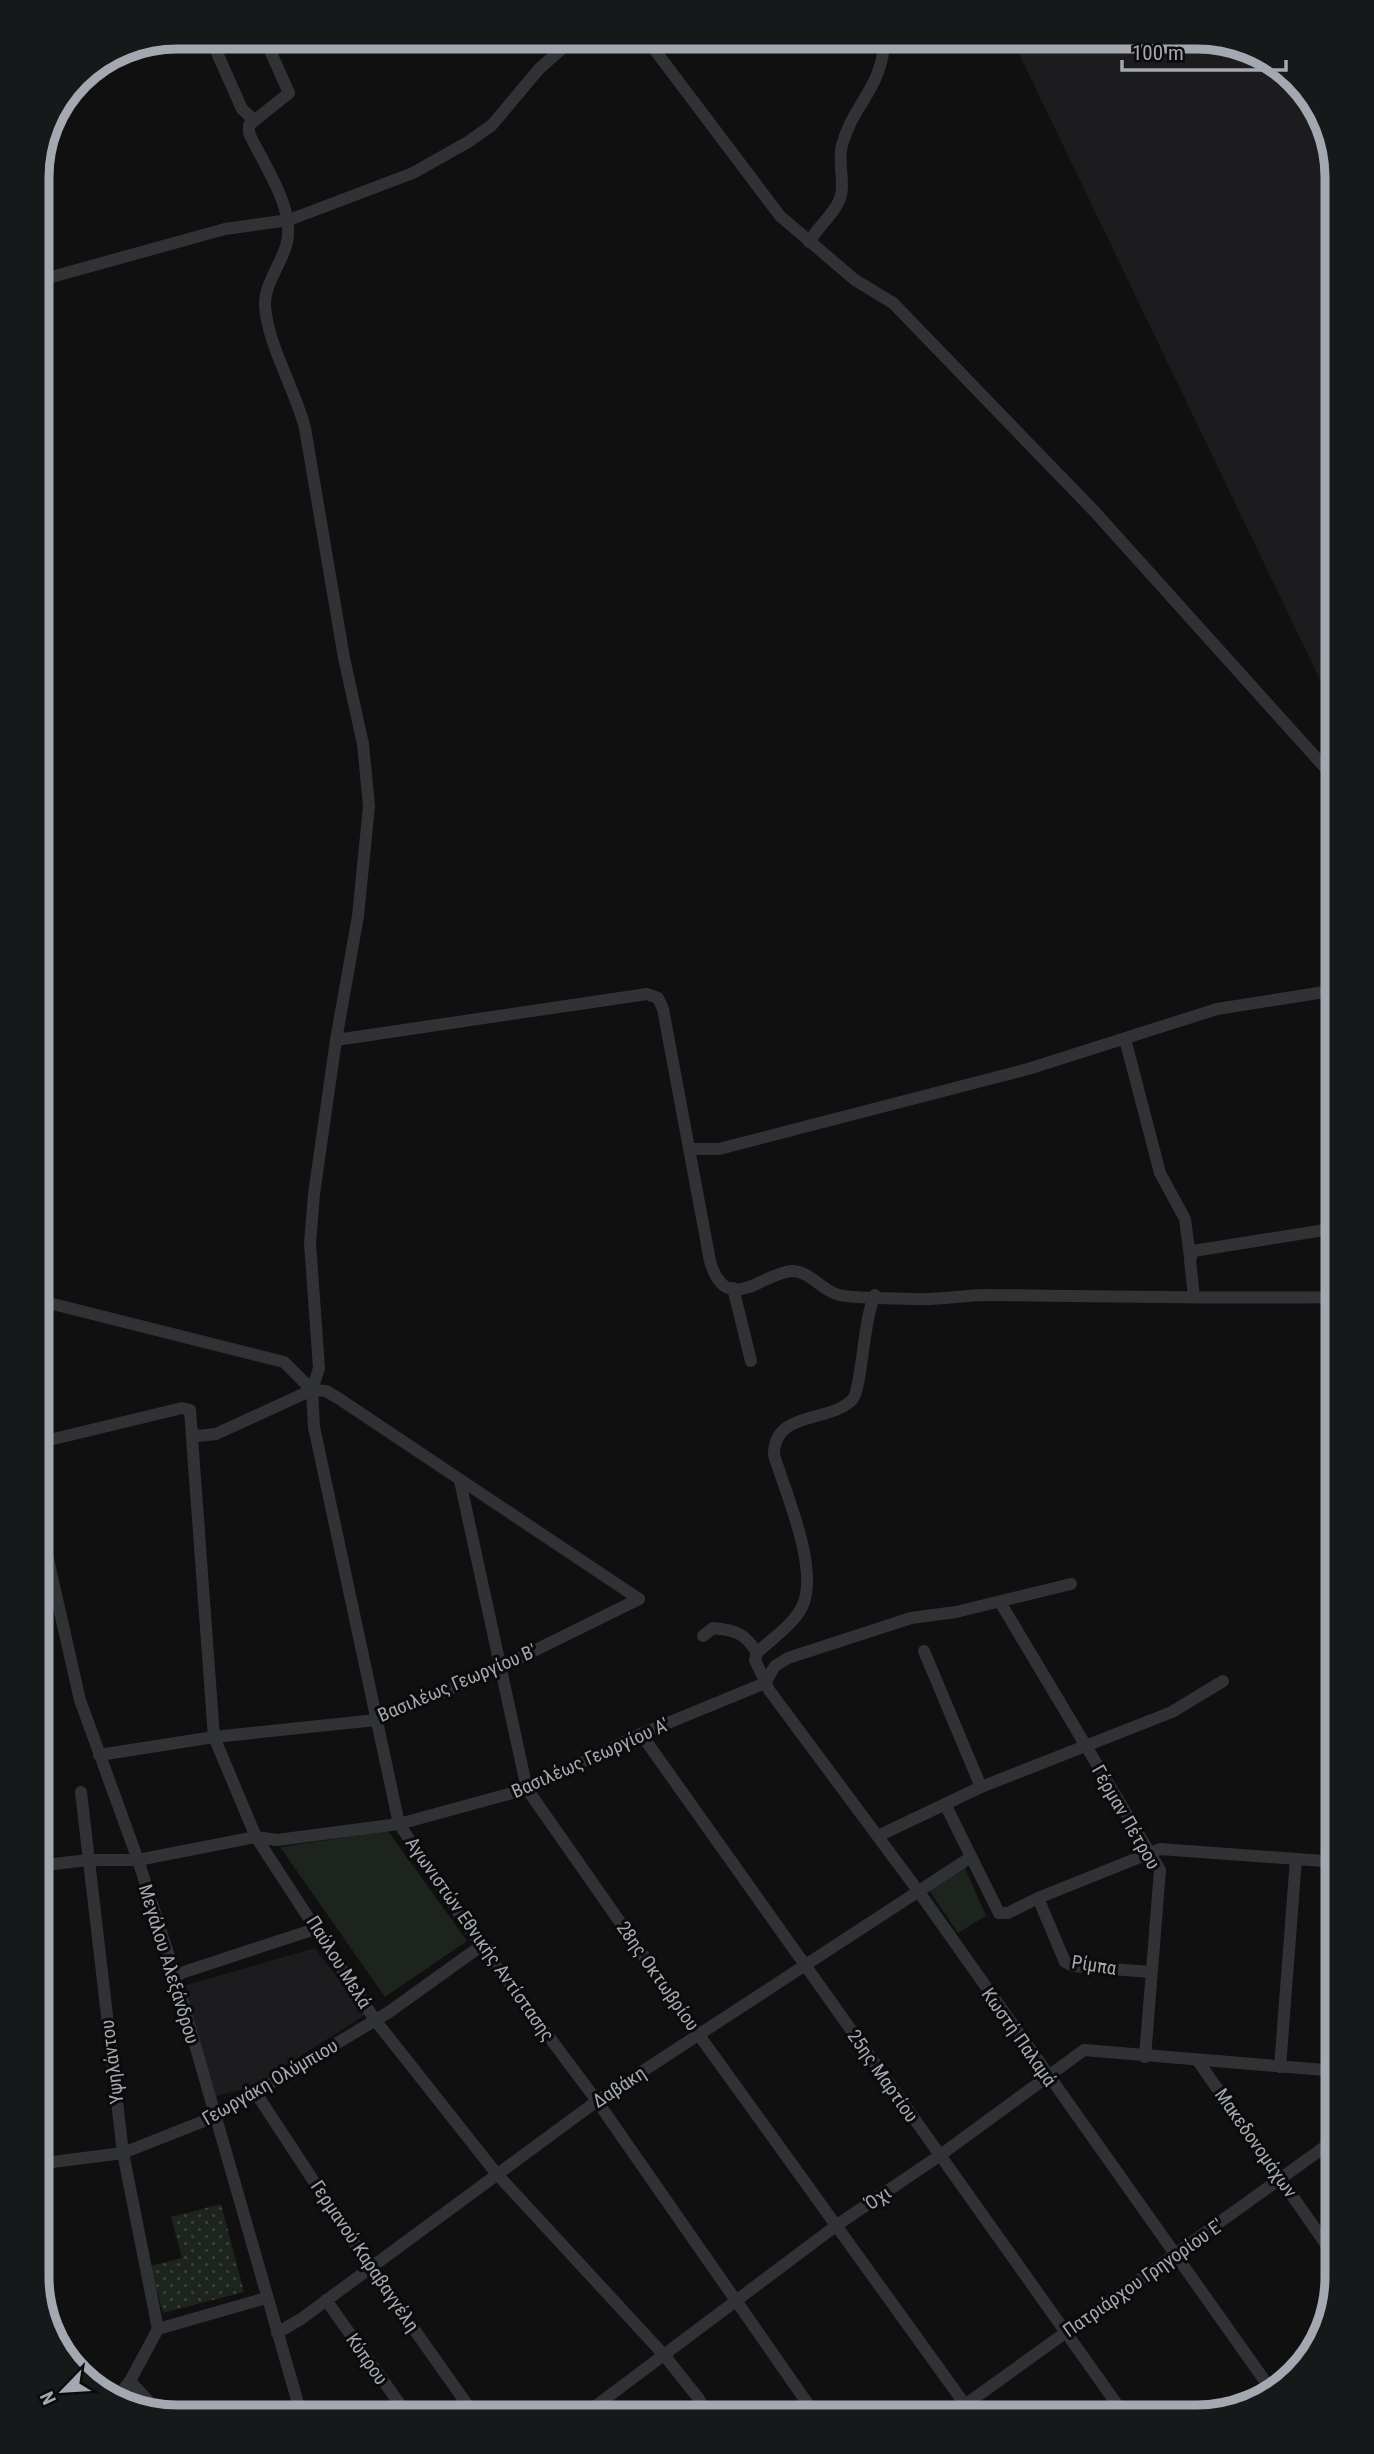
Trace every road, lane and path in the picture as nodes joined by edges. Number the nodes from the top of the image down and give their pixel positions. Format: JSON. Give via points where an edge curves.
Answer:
{"nodes":[{"id":1,"x":215,"y":49,"type":"edge"},
{"id":2,"x":269,"y":49,"type":"edge"},
{"id":3,"x":562,"y":49,"type":"edge"},
{"id":4,"x":654,"y":49,"type":"edge"},
{"id":5,"x":885,"y":49,"type":"edge"},
{"id":6,"x":254,"y":120,"type":"junction"},
{"id":7,"x":289,"y":220,"type":"junction"},
{"id":8,"x":808,"y":242,"type":"junction"},
{"id":9,"x":49,"y":278,"type":"edge"},
{"id":10,"x":1325,"y":768,"type":"edge"},
{"id":11,"x":1325,"y":992,"type":"edge"},
{"id":12,"x":1125,"y":1039,"type":"junction"},
{"id":13,"x":336,"y":1040,"type":"junction"},
{"id":14,"x":691,"y":1149,"type":"junction"},
{"id":15,"x":1325,"y":1230,"type":"edge"},
{"id":16,"x":1190,"y":1257,"type":"junction"},
{"id":17,"x":733,"y":1288,"type":"junction"},
{"id":18,"x":875,"y":1296,"type":"junction"},
{"id":19,"x":1194,"y":1297,"type":"junction"},
{"id":20,"x":1325,"y":1297,"type":"edge"},
{"id":21,"x":49,"y":1303,"type":"edge"},
{"id":22,"x":751,"y":1361,"type":"dead end"},
{"id":23,"x":312,"y":1390,"type":"junction"},
{"id":24,"x":192,"y":1431,"type":"junction"},
{"id":25,"x":49,"y":1440,"type":"edge"},
{"id":26,"x":460,"y":1481,"type":"junction"},
{"id":27,"x":49,"y":1564,"type":"edge"},
{"id":28,"x":1070,"y":1584,"type":"dead end"},
{"id":29,"x":1000,"y":1602,"type":"junction"},
{"id":30,"x":703,"y":1636,"type":"dead end"},
{"id":31,"x":924,"y":1651,"type":"dead end"},
{"id":32,"x":757,"y":1653,"type":"junction"},
{"id":33,"x":499,"y":1668,"type":"junction"},
{"id":34,"x":1223,"y":1681,"type":"dead end"},
{"id":35,"x":765,"y":1683,"type":"junction"},
{"id":36,"x":376,"y":1720,"type":"junction"},
{"id":37,"x":641,"y":1734,"type":"junction"},
{"id":38,"x":214,"y":1737,"type":"junction"},
{"id":39,"x":1085,"y":1746,"type":"junction"},
{"id":40,"x":99,"y":1755,"type":"junction"},
{"id":41,"x":981,"y":1787,"type":"junction"},
{"id":42,"x":527,"y":1789,"type":"junction"},
{"id":43,"x":81,"y":1792,"type":"dead end"},
{"id":44,"x":945,"y":1804,"type":"junction"},
{"id":45,"x":398,"y":1824,"type":"junction"},
{"id":46,"x":878,"y":1836,"type":"junction"},
{"id":47,"x":256,"y":1837,"type":"junction"},
{"id":48,"x":1147,"y":1852,"type":"junction"},
{"id":49,"x":971,"y":1857,"type":"junction"},
{"id":50,"x":1296,"y":1859,"type":"junction"},
{"id":51,"x":88,"y":1860,"type":"junction"},
{"id":52,"x":138,"y":1860,"type":"junction"},
{"id":53,"x":1325,"y":1861,"type":"edge"},
{"id":54,"x":49,"y":1865,"type":"edge"},
{"id":55,"x":919,"y":1892,"type":"junction"},
{"id":56,"x":1038,"y":1898,"type":"junction"},
{"id":57,"x":318,"y":1928,"type":"junction"},
{"id":58,"x":481,"y":1946,"type":"junction"},
{"id":59,"x":804,"y":1966,"type":"junction"},
{"id":60,"x":1151,"y":1972,"type":"junction"},
{"id":61,"x":174,"y":1975,"type":"junction"},
{"id":62,"x":375,"y":2020,"type":"junction"},
{"id":63,"x":699,"y":2035,"type":"junction"},
{"id":64,"x":1145,"y":2057,"type":"junction"},
{"id":65,"x":1198,"y":2061,"type":"junction"},
{"id":66,"x":1280,"y":2067,"type":"junction"},
{"id":67,"x":1325,"y":2070,"type":"edge"},
{"id":68,"x":1046,"y":2075,"type":"junction"},
{"id":69,"x":256,"y":2093,"type":"junction"},
{"id":70,"x":597,"y":2101,"type":"junction"},
{"id":71,"x":214,"y":2118,"type":"junction"},
{"id":72,"x":1325,"y":2147,"type":"edge"},
{"id":73,"x":123,"y":2153,"type":"junction"},
{"id":74,"x":939,"y":2156,"type":"junction"},
{"id":75,"x":49,"y":2162,"type":"edge"},
{"id":76,"x":496,"y":2173,"type":"junction"},
{"id":77,"x":1282,"y":2180,"type":"junction"},
{"id":78,"x":837,"y":2225,"type":"junction"},
{"id":79,"x":1325,"y":2243,"type":"edge"},
{"id":80,"x":1174,"y":2254,"type":"junction"},
{"id":81,"x":370,"y":2267,"type":"junction"},
{"id":82,"x":266,"y":2298,"type":"junction"},
{"id":83,"x":326,"y":2300,"type":"junction"},
{"id":84,"x":736,"y":2301,"type":"junction"},
{"id":85,"x":158,"y":2329,"type":"junction"},
{"id":86,"x":1065,"y":2332,"type":"junction"},
{"id":87,"x":277,"y":2333,"type":"junction"},
{"id":88,"x":664,"y":2355,"type":"junction"},
{"id":89,"x":130,"y":2381,"type":"junction"},
{"id":90,"x":1267,"y":2384,"type":"edge"},
{"id":91,"x":121,"y":2392,"type":"edge"},
{"id":92,"x":149,"y":2402,"type":"edge"},
{"id":93,"x":298,"y":2405,"type":"edge"},
{"id":94,"x":400,"y":2405,"type":"edge"},
{"id":95,"x":468,"y":2405,"type":"edge"},
{"id":96,"x":599,"y":2405,"type":"edge"},
{"id":97,"x":702,"y":2405,"type":"edge"},
{"id":98,"x":809,"y":2405,"type":"edge"},
{"id":99,"x":965,"y":2405,"type":"joint"},
{"id":100,"x":1117,"y":2405,"type":"edge"}],
"edges":[{"from":1,"to":6,"type":"street","via":[[242,109]]},
{"from":2,"to":6,"type":"street","via":[[289,93]]},
{"from":3,"to":7,"type":"street","via":[[492,125],[468,142],[413,173]]},
{"from":4,"to":8,"type":"street","via":[[780,216]]},
{"from":5,"to":8,"type":"street","via":[[877,79],[842,144],[838,163],[842,194]]},
{"from":6,"to":7,"type":"street","via":[[249,133]]},
{"from":7,"to":9,"type":"street","via":[[225,229]]},
{"from":7,"to":13,"type":"street","name":"Αγωνιστών Εθνικής Αντίστασης","via":[[285,249],[267,289],[265,306],[305,428],[363,744],[369,806],[358,916]]},
{"from":8,"to":10,"type":"street","via":[[893,303],[1095,512]]},
{"from":11,"to":12,"type":"street","via":[[1217,1009]]},
{"from":12,"to":14,"type":"street","via":[[1028,1069],[719,1149]]},
{"from":12,"to":16,"type":"street","via":[[1160,1173],[1185,1219]]},
{"from":13,"to":14,"type":"street","via":[[654,995],[663,1009]]},
{"from":13,"to":23,"type":"street","name":"Αγωνιστών Εθνικής Αντίστασης","via":[[310,1243],[319,1368]]},
{"from":14,"to":17,"type":"street","via":[[713,1272]]},
{"from":15,"to":16,"type":"street","via":[[1199,1249]]},
{"from":16,"to":19,"type":"street"},
{"from":17,"to":18,"type":"street","via":[[758,1286],[792,1271],[837,1294]]},
{"from":17,"to":22,"type":"street"},
{"from":18,"to":19,"type":"street"},
{"from":18,"to":32,"type":"street","via":[[868,1309],[855,1397],[839,1408],[790,1424],[774,1444],[805,1556],[807,1593],[795,1618]]},
{"from":19,"to":20,"type":"street"},
{"from":21,"to":23,"type":"street","via":[[285,1362]]},
{"from":23,"to":24,"type":"street","via":[[216,1434],[198,1436]]},
{"from":23,"to":26,"type":"street","via":[[338,1398]]},
{"from":23,"to":36,"type":"street","name":"Αγωνιστών Εθνικής Αντίστασης","via":[[314,1427]]},
{"from":24,"to":25,"type":"street","name":"Παύλου Μελά","via":[[190,1410],[182,1408]]},
{"from":24,"to":38,"type":"street","name":"Παύλου Μελά"},
{"from":26,"to":33,"type":"street","name":"28ης Οκτωβρίου"},
{"from":26,"to":33,"type":"street","name":"Βασιλέως Γεωργίου Β'","via":[[639,1599]]},
{"from":27,"to":40,"type":"street","name":"Μεγάλου Αλεξάνδρου","via":[[80,1700]]},
{"from":28,"to":29,"type":"street"},
{"from":29,"to":35,"type":"street","via":[[911,1618],[788,1658],[775,1666]]},
{"from":29,"to":39,"type":"street","name":"Γέρμαν Πέτρου"},
{"from":30,"to":32,"type":"street","via":[[713,1628],[734,1630],[747,1638]]},
{"from":31,"to":41,"type":"street"},
{"from":32,"to":35,"type":"street","via":[[755,1660]]},
{"from":33,"to":36,"type":"street","name":"Βασιλέως Γεωργίου Β'"},
{"from":33,"to":42,"type":"street","name":"28ης Οκτωβρίου"},
{"from":34,"to":39,"type":"street","via":[[1172,1712]]},
{"from":35,"to":37,"type":"street","name":"Βασιλέως Γεωργίου Α'"},
{"from":35,"to":46,"type":"street","name":"Κωστή Παλαμά"},
{"from":36,"to":38,"type":"street","name":"Βασιλέως Γεωργίου Β'"},
{"from":36,"to":45,"type":"street","name":"Αγωνιστών Εθνικής Αντίστασης"},
{"from":37,"to":42,"type":"street","name":"Βασιλέως Γεωργίου Α'"},
{"from":37,"to":59,"type":"street","name":"25ης Μαρτίου"},
{"from":38,"to":40,"type":"street","name":"Βασιλέως Γεωργίου Β'"},
{"from":38,"to":47,"type":"street","name":"Παύλου Μελά"},
{"from":39,"to":41,"type":"street"},
{"from":39,"to":48,"type":"street","name":"Γέρμαν Πέτρου"},
{"from":40,"to":52,"type":"street","name":"Μεγάλου Αλεξάνδρου"},
{"from":41,"to":44,"type":"street"},
{"from":42,"to":45,"type":"street","name":"Βασιλέως Γεωργίου Α'"},
{"from":42,"to":63,"type":"street","name":"28ης Οκτωβρίου"},
{"from":43,"to":51,"type":"street","name":"Υψηλάντου"},
{"from":44,"to":46,"type":"street"},
{"from":44,"to":49,"type":"street"},
{"from":45,"to":47,"type":"street","name":"Βασιλέως Γεωργίου Α'","via":[[277,1840]]},
{"from":45,"to":58,"type":"street","name":"Αγωνιστών Εθνικής Αντίστασης"},
{"from":46,"to":55,"type":"street","name":"Κωστή Παλαμά"},
{"from":47,"to":52,"type":"street","name":"Βασιλέως Γεωργίου Α'"},
{"from":47,"to":57,"type":"street","name":"Παύλου Μελά"},
{"from":48,"to":50,"type":"street"},
{"from":48,"to":56,"type":"street"},
{"from":48,"to":60,"type":"street","name":"Γέρμαν Πέτρου","via":[[1161,1878]]},
{"from":49,"to":55,"type":"street","name":"Δαβάκη"},
{"from":49,"to":56,"type":"street","via":[[999,1913]]},
{"from":50,"to":53,"type":"street"},
{"from":50,"to":66,"type":"street"},
{"from":51,"to":52,"type":"street","name":"Βασιλέως Γεωργίου Α'"},
{"from":51,"to":54,"type":"street","name":"Βασιλέως Γεωργίου Α'"},
{"from":51,"to":73,"type":"street","name":"Υψηλάντου"},
{"from":52,"to":61,"type":"street","name":"Μεγάλου Αλεξάνδρου"},
{"from":55,"to":59,"type":"street","name":"Δαβάκη"},
{"from":55,"to":68,"type":"street","name":"Κωστή Παλαμά"},
{"from":56,"to":60,"type":"street","name":"Ρίμπα","via":[[1065,1962]]},
{"from":57,"to":61,"type":"street"},
{"from":57,"to":62,"type":"street","name":"Παύλου Μελά"},
{"from":58,"to":62,"type":"street","name":"Γεωργάκη Ολύμπιου"},
{"from":58,"to":70,"type":"street","name":"Αγωνιστών Εθνικής Αντίστασης"},
{"from":59,"to":63,"type":"street","name":"Δαβάκη"},
{"from":59,"to":74,"type":"street","name":"25ης Μαρτίου"},
{"from":60,"to":64,"type":"street","name":"Γέρμαν Πέτρου"},
{"from":61,"to":71,"type":"street","name":"Μεγάλου Αλεξάνδρου"},
{"from":62,"to":69,"type":"street","name":"Γεωργάκη Ολύμπιου"},
{"from":62,"to":76,"type":"street","name":"Παύλου Μελά"},
{"from":63,"to":70,"type":"street","name":"Δαβάκη"},
{"from":63,"to":78,"type":"street","name":"28ης Οκτωβρίου"},
{"from":64,"to":65,"type":"street","name":"Όχι"},
{"from":64,"to":68,"type":"street","name":"Όχι","via":[[1084,2050]]},
{"from":65,"to":66,"type":"street","name":"Όχι"},
{"from":65,"to":77,"type":"street","name":"Μακεδονομάχων"},
{"from":66,"to":67,"type":"street","name":"Όχι"},
{"from":68,"to":74,"type":"street","name":"Όχι"},
{"from":68,"to":80,"type":"street","name":"Κωστή Παλαμά"},
{"from":69,"to":71,"type":"street","name":"Γεωργάκη Ολύμπιου"},
{"from":69,"to":81,"type":"street","name":"Γερμανού Καραβαγγέλη"},
{"from":70,"to":76,"type":"street","name":"Δαβάκη"},
{"from":70,"to":84,"type":"street","name":"Αγωνιστών Εθνικής Αντίστασης"},
{"from":71,"to":73,"type":"street","name":"Γεωργάκη Ολύμπιου"},
{"from":71,"to":82,"type":"street","name":"Μεγάλου Αλεξάνδρου"},
{"from":72,"to":77,"type":"street","name":"Πατριάρχου Γρηγορίου Ε'"},
{"from":73,"to":75,"type":"street","name":"Γεωργάκη Ολύμπιου"},
{"from":73,"to":85,"type":"street","name":"Υψηλάντου"},
{"from":74,"to":78,"type":"street","name":"Όχι"},
{"from":74,"to":86,"type":"street","name":"25ης Μαρτίου"},
{"from":76,"to":81,"type":"street","name":"Δαβάκη"},
{"from":76,"to":88,"type":"street","name":"Παύλου Μελά"},
{"from":77,"to":79,"type":"street","name":"Μακεδονομάχων"},
{"from":77,"to":80,"type":"street","name":"Πατριάρχου Γρηγορίου Ε'"},
{"from":78,"to":84,"type":"street","name":"Όχι"},
{"from":78,"to":99,"type":"street","name":"28ης Οκτωβρίου"},
{"from":80,"to":86,"type":"street","name":"Πατριάρχου Γρηγορίου Ε'"},
{"from":80,"to":90,"type":"street","name":"Κωστή Παλαμά"},
{"from":81,"to":83,"type":"street","name":"Δαβάκη"},
{"from":81,"to":95,"type":"street","name":"Γερμανού Καραβαγγέλη"},
{"from":82,"to":85,"type":"street"},
{"from":82,"to":87,"type":"street","name":"Μεγάλου Αλεξάνδρου"},
{"from":83,"to":87,"type":"street","name":"Δαβάκη"},
{"from":83,"to":94,"type":"street","name":"Κύπρου"},
{"from":84,"to":88,"type":"street","name":"Όχι"},
{"from":84,"to":98,"type":"street","name":"Αγωνιστών Εθνικής Αντίστασης"},
{"from":85,"to":89,"type":"street"},
{"from":86,"to":99,"type":"street","name":"Πατριάρχου Γρηγορίου Ε'"},
{"from":86,"to":100,"type":"street","name":"25ης Μαρτίου"},
{"from":87,"to":93,"type":"street","name":"Μεγάλου Αλεξάνδρου"},
{"from":88,"to":96,"type":"street","name":"Όχι"},
{"from":88,"to":97,"type":"street","name":"Παύλου Μελά"},
{"from":89,"to":91,"type":"street"},
{"from":89,"to":92,"type":"street"}]}
